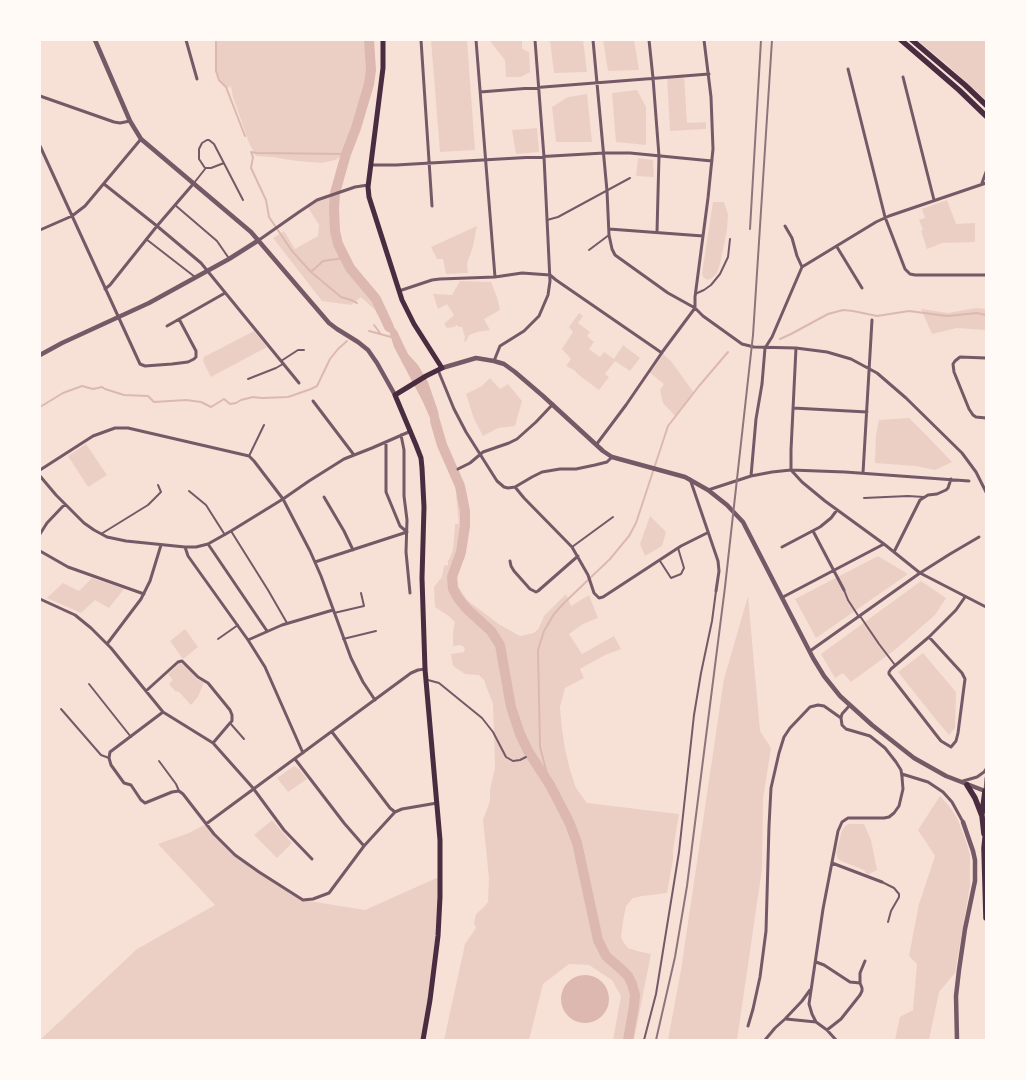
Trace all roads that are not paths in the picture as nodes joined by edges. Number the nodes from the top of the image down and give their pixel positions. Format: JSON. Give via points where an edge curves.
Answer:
{"nodes":[{"id":1,"x":95,"y":40,"type":"edge"},
{"id":2,"x":186,"y":40,"type":"edge"},
{"id":3,"x":383,"y":40,"type":"edge"},
{"id":4,"x":421,"y":40,"type":"edge"},
{"id":5,"x":476,"y":40,"type":"edge"},
{"id":6,"x":535,"y":40,"type":"edge"},
{"id":7,"x":593,"y":40,"type":"edge"},
{"id":8,"x":649,"y":40,"type":"edge"},
{"id":9,"x":704,"y":40,"type":"edge"},
{"id":10,"x":900,"y":40,"type":"edge"},
{"id":11,"x":912,"y":40,"type":"edge"},
{"id":12,"x":848,"y":69,"type":"dead end"},
{"id":13,"x":709,"y":74,"type":"junction"},
{"id":14,"x":903,"y":76,"type":"dead end"},
{"id":15,"x":653,"y":78,"type":"junction"},
{"id":16,"x":197,"y":79,"type":"dead end"},
{"id":17,"x":598,"y":83,"type":"junction"},
{"id":18,"x":538,"y":88,"type":"junction"},
{"id":19,"x":480,"y":92,"type":"junction"},
{"id":20,"x":40,"y":96,"type":"edge"},
{"id":21,"x":986,"y":104,"type":"edge"},
{"id":22,"x":986,"y":116,"type":"edge"},
{"id":23,"x":130,"y":121,"type":"junction"},
{"id":24,"x":140,"y":139,"type":"junction"},
{"id":25,"x":40,"y":146,"type":"edge"},
{"id":26,"x":604,"y":153,"type":"junction"},
{"id":27,"x":544,"y":156,"type":"junction"},
{"id":28,"x":658,"y":156,"type":"junction"},
{"id":29,"x":485,"y":159,"type":"junction"},
{"id":30,"x":712,"y":161,"type":"junction"},
{"id":31,"x":224,"y":163,"type":"junction"},
{"id":32,"x":429,"y":163,"type":"junction"},
{"id":33,"x":370,"y":165,"type":"junction"},
{"id":34,"x":205,"y":168,"type":"junction"},
{"id":35,"x":986,"y":172,"type":"edge"},
{"id":36,"x":630,"y":178,"type":"dead end"},
{"id":37,"x":194,"y":183,"type":"junction"},
{"id":38,"x":986,"y":183,"type":"edge"},
{"id":39,"x":104,"y":184,"type":"junction"},
{"id":40,"x":981,"y":184,"type":"junction"},
{"id":41,"x":368,"y":185,"type":"junction"},
{"id":42,"x":607,"y":191,"type":"junction"},
{"id":43,"x":243,"y":200,"type":"dead end"},
{"id":44,"x":934,"y":200,"type":"junction"},
{"id":45,"x":175,"y":205,"type":"junction"},
{"id":46,"x":432,"y":206,"type":"dead end"},
{"id":47,"x":72,"y":216,"type":"junction"},
{"id":48,"x":885,"y":217,"type":"junction"},
{"id":49,"x":546,"y":220,"type":"junction"},
{"id":50,"x":157,"y":226,"type":"junction"},
{"id":51,"x":786,"y":226,"type":"dead end"},
{"id":52,"x":609,"y":229,"type":"junction"},
{"id":53,"x":40,"y":230,"type":"edge"},
{"id":54,"x":656,"y":232,"type":"junction"},
{"id":55,"x":609,"y":235,"type":"junction"},
{"id":56,"x":704,"y":236,"type":"junction"},
{"id":57,"x":146,"y":239,"type":"junction"},
{"id":58,"x":730,"y":239,"type":"dead end"},
{"id":59,"x":259,"y":240,"type":"junction"},
{"id":60,"x":836,"y":247,"type":"junction"},
{"id":61,"x":590,"y":250,"type":"dead end"},
{"id":62,"x":229,"y":259,"type":"junction"},
{"id":63,"x":802,"y":267,"type":"junction"},
{"id":64,"x":208,"y":271,"type":"junction"},
{"id":65,"x":986,"y":274,"type":"edge"},
{"id":66,"x":550,"y":275,"type":"junction"},
{"id":67,"x":195,"y":277,"type":"junction"},
{"id":68,"x":495,"y":277,"type":"junction"},
{"id":69,"x":862,"y":288,"type":"dead end"},
{"id":70,"x":105,"y":289,"type":"junction"},
{"id":71,"x":399,"y":291,"type":"junction"},
{"id":72,"x":226,"y":293,"type":"junction"},
{"id":73,"x":696,"y":294,"type":"junction"},
{"id":74,"x":695,"y":308,"type":"junction"},
{"id":75,"x":118,"y":318,"type":"junction"},
{"id":76,"x":180,"y":319,"type":"junction"},
{"id":77,"x":872,"y":320,"type":"dead end"},
{"id":78,"x":167,"y":326,"type":"dead end"},
{"id":79,"x":765,"y":348,"type":"junction"},
{"id":80,"x":796,"y":348,"type":"junction"},
{"id":81,"x":304,"y":350,"type":"dead end"},
{"id":82,"x":662,"y":353,"type":"junction"},
{"id":83,"x":40,"y":356,"type":"edge"},
{"id":84,"x":986,"y":358,"type":"edge"},
{"id":85,"x":494,"y":361,"type":"junction"},
{"id":86,"x":282,"y":362,"type":"junction"},
{"id":87,"x":870,"y":368,"type":"junction"},
{"id":88,"x":440,"y":369,"type":"junction"},
{"id":89,"x":248,"y":379,"type":"dead end"},
{"id":90,"x":299,"y":383,"type":"dead end"},
{"id":91,"x":395,"y":395,"type":"junction"},
{"id":92,"x":313,"y":401,"type":"dead end"},
{"id":93,"x":553,"y":404,"type":"junction"},
{"id":94,"x":793,"y":408,"type":"junction"},
{"id":95,"x":867,"y":412,"type":"junction"},
{"id":96,"x":986,"y":418,"type":"edge"},
{"id":97,"x":264,"y":425,"type":"dead end"},
{"id":98,"x":411,"y":431,"type":"junction"},
{"id":99,"x":401,"y":435,"type":"junction"},
{"id":100,"x":386,"y":442,"type":"junction"},
{"id":101,"x":596,"y":445,"type":"junction"},
{"id":102,"x":480,"y":454,"type":"junction"},
{"id":103,"x":354,"y":455,"type":"junction"},
{"id":104,"x":249,"y":456,"type":"junction"},
{"id":105,"x":612,"y":457,"type":"junction"},
{"id":106,"x":458,"y":469,"type":"dead end"},
{"id":107,"x":40,"y":470,"type":"edge"},
{"id":108,"x":791,"y":470,"type":"junction"},
{"id":109,"x":863,"y":473,"type":"junction"},
{"id":110,"x":40,"y":476,"type":"edge"},
{"id":111,"x":751,"y":476,"type":"junction"},
{"id":112,"x":950,"y":479,"type":"junction"},
{"id":113,"x":690,"y":480,"type":"junction"},
{"id":114,"x":969,"y":480,"type":"dead end"},
{"id":115,"x":158,"y":485,"type":"dead end"},
{"id":116,"x":515,"y":487,"type":"junction"},
{"id":117,"x":708,"y":490,"type":"junction"},
{"id":118,"x":189,"y":491,"type":"dead end"},
{"id":119,"x":986,"y":491,"type":"edge"},
{"id":120,"x":324,"y":497,"type":"dead end"},
{"id":121,"x":924,"y":497,"type":"junction"},
{"id":122,"x":864,"y":498,"type":"dead end"},
{"id":123,"x":283,"y":500,"type":"junction"},
{"id":124,"x":65,"y":504,"type":"junction"},
{"id":125,"x":837,"y":510,"type":"junction"},
{"id":126,"x":613,"y":517,"type":"dead end"},
{"id":127,"x":231,"y":531,"type":"junction"},
{"id":128,"x":814,"y":531,"type":"junction"},
{"id":129,"x":407,"y":532,"type":"junction"},
{"id":130,"x":708,"y":533,"type":"junction"},
{"id":131,"x":40,"y":534,"type":"edge"},
{"id":132,"x":101,"y":534,"type":"junction"},
{"id":133,"x":225,"y":535,"type":"junction"},
{"id":134,"x":979,"y":537,"type":"dead end"},
{"id":135,"x":161,"y":544,"type":"junction"},
{"id":136,"x":208,"y":544,"type":"junction"},
{"id":137,"x":884,"y":544,"type":"junction"},
{"id":138,"x":185,"y":547,"type":"junction"},
{"id":139,"x":572,"y":547,"type":"junction"},
{"id":140,"x":782,"y":547,"type":"dead end"},
{"id":141,"x":678,"y":548,"type":"junction"},
{"id":142,"x":353,"y":550,"type":"junction"},
{"id":143,"x":40,"y":552,"type":"edge"},
{"id":144,"x":894,"y":552,"type":"junction"},
{"id":145,"x":578,"y":556,"type":"junction"},
{"id":146,"x":659,"y":560,"type":"junction"},
{"id":147,"x":510,"y":561,"type":"dead end"},
{"id":148,"x":315,"y":562,"type":"junction"},
{"id":149,"x":834,"y":571,"type":"junction"},
{"id":150,"x":920,"y":573,"type":"junction"},
{"id":151,"x":844,"y":590,"type":"joint"},
{"id":152,"x":716,"y":591,"type":"joint"},
{"id":153,"x":361,"y":593,"type":"dead end"},
{"id":154,"x":410,"y":593,"type":"dead end"},
{"id":155,"x":144,"y":594,"type":"junction"},
{"id":156,"x":965,"y":597,"type":"junction"},
{"id":157,"x":783,"y":598,"type":"junction"},
{"id":158,"x":40,"y":600,"type":"edge"},
{"id":159,"x":986,"y":607,"type":"edge"},
{"id":160,"x":334,"y":612,"type":"junction"},
{"id":161,"x":859,"y":616,"type":"junction"},
{"id":162,"x":287,"y":623,"type":"junction"},
{"id":163,"x":238,"y":625,"type":"junction"},
{"id":164,"x":267,"y":631,"type":"junction"},
{"id":165,"x":376,"y":631,"type":"dead end"},
{"id":166,"x":929,"y":637,"type":"junction"},
{"id":167,"x":218,"y":639,"type":"dead end"},
{"id":168,"x":343,"y":639,"type":"junction"},
{"id":169,"x":248,"y":640,"type":"junction"},
{"id":170,"x":107,"y":644,"type":"junction"},
{"id":171,"x":810,"y":651,"type":"junction"},
{"id":172,"x":896,"y":665,"type":"junction"},
{"id":173,"x":425,"y":669,"type":"junction"},
{"id":174,"x":426,"y":680,"type":"junction"},
{"id":175,"x":89,"y":684,"type":"dead end"},
{"id":176,"x":146,"y":691,"type":"junction"},
{"id":177,"x":375,"y":700,"type":"junction"},
{"id":178,"x":850,"y":705,"type":"junction"},
{"id":179,"x":61,"y":709,"type":"dead end"},
{"id":180,"x":163,"y":712,"type":"junction"},
{"id":181,"x":841,"y":718,"type":"junction"},
{"id":182,"x":230,"y":723,"type":"junction"},
{"id":183,"x":332,"y":732,"type":"junction"},
{"id":184,"x":131,"y":737,"type":"junction"},
{"id":185,"x":244,"y":739,"type":"dead end"},
{"id":186,"x":213,"y":743,"type":"junction"},
{"id":187,"x":303,"y":753,"type":"junction"},
{"id":188,"x":526,"y":757,"type":"dead end"},
{"id":189,"x":109,"y":758,"type":"junction"},
{"id":190,"x":295,"y":759,"type":"junction"},
{"id":191,"x":158,"y":761,"type":"dead end"},
{"id":192,"x":986,"y":769,"type":"edge"},
{"id":193,"x":902,"y":774,"type":"junction"},
{"id":194,"x":986,"y":778,"type":"edge"},
{"id":195,"x":960,"y":782,"type":"junction"},
{"id":196,"x":966,"y":785,"type":"junction"},
{"id":197,"x":253,"y":788,"type":"junction"},
{"id":198,"x":179,"y":790,"type":"junction"},
{"id":199,"x":985,"y":791,"type":"edge"},
{"id":200,"x":438,"y":803,"type":"junction"},
{"id":201,"x":395,"y":812,"type":"junction"},
{"id":202,"x":982,"y":816,"type":"junction"},
{"id":203,"x":963,"y":822,"type":"joint"},
{"id":204,"x":206,"y":824,"type":"junction"},
{"id":205,"x":986,"y":829,"type":"edge"},
{"id":206,"x":984,"y":838,"type":"junction"},
{"id":207,"x":364,"y":846,"type":"junction"},
{"id":208,"x":312,"y":859,"type":"dead end"},
{"id":209,"x":832,"y":863,"type":"junction"},
{"id":210,"x":882,"y":882,"type":"joint"},
{"id":211,"x":986,"y":918,"type":"edge"},
{"id":212,"x":888,"y":922,"type":"dead end"},
{"id":213,"x":865,"y":961,"type":"dead end"},
{"id":214,"x":816,"y":962,"type":"junction"},
{"id":215,"x":860,"y":983,"type":"junction"},
{"id":216,"x":812,"y":984,"type":"junction"},
{"id":217,"x":785,"y":1019,"type":"junction"},
{"id":218,"x":816,"y":1022,"type":"junction"},
{"id":219,"x":748,"y":1026,"type":"dead end"},
{"id":220,"x":827,"y":1030,"type":"junction"},
{"id":221,"x":423,"y":1040,"type":"edge"},
{"id":222,"x":644,"y":1040,"type":"edge"},
{"id":223,"x":765,"y":1040,"type":"edge"},
{"id":224,"x":836,"y":1040,"type":"edge"},
{"id":225,"x":957,"y":1040,"type":"edge"}],
"edges":[{"from":1,"to":23,"type":"street"},
{"from":2,"to":16,"type":"street"},
{"from":3,"to":33,"type":"main road","via":[[382,78]]},
{"from":4,"to":32,"type":"street"},
{"from":5,"to":19,"type":"street"},
{"from":6,"to":18,"type":"street"},
{"from":7,"to":17,"type":"street"},
{"from":8,"to":15,"type":"street"},
{"from":9,"to":13,"type":"street"},
{"from":10,"to":22,"type":"highway"},
{"from":11,"to":21,"type":"highway"},
{"from":12,"to":48,"type":"street"},
{"from":13,"to":15,"type":"street"},
{"from":13,"to":30,"type":"street","via":[[713,117]]},
{"from":14,"to":44,"type":"street"},
{"from":15,"to":17,"type":"street"},
{"from":15,"to":28,"type":"street"},
{"from":17,"to":18,"type":"street"},
{"from":17,"to":26,"type":"street"},
{"from":18,"to":19,"type":"street"},
{"from":18,"to":27,"type":"street"},
{"from":19,"to":29,"type":"street"},
{"from":20,"to":23,"type":"street","via":[[114,122]]},
{"from":23,"to":24,"type":"street"},
{"from":24,"to":37,"type":"street"},
{"from":24,"to":39,"type":"street"},
{"from":25,"to":47,"type":"street"},
{"from":26,"to":27,"type":"street"},
{"from":26,"to":28,"type":"street"},
{"from":26,"to":42,"type":"street"},
{"from":27,"to":29,"type":"street"},
{"from":27,"to":49,"type":"street"},
{"from":28,"to":30,"type":"street"},
{"from":28,"to":54,"type":"street"},
{"from":29,"to":32,"type":"street"},
{"from":29,"to":68,"type":"street"},
{"from":30,"to":56,"type":"street"},
{"from":31,"to":34,"type":"lane"},
{"from":31,"to":34,"type":"lane","via":[[214,144],[207,140],[199,149],[199,159]]},
{"from":31,"to":43,"type":"lane"},
{"from":32,"to":33,"type":"street"},
{"from":32,"to":46,"type":"street"},
{"from":33,"to":41,"type":"main road"},
{"from":34,"to":37,"type":"lane"},
{"from":35,"to":40,"type":"street"},
{"from":36,"to":42,"type":"lane"},
{"from":37,"to":45,"type":"street"},
{"from":37,"to":59,"type":"street"},
{"from":38,"to":40,"type":"street"},
{"from":39,"to":47,"type":"street"},
{"from":39,"to":50,"type":"street"},
{"from":40,"to":44,"type":"street"},
{"from":41,"to":59,"type":"street","via":[[324,197]]},
{"from":41,"to":71,"type":"main road","via":[[368,197]]},
{"from":42,"to":49,"type":"lane"},
{"from":42,"to":52,"type":"street"},
{"from":44,"to":48,"type":"street"},
{"from":45,"to":50,"type":"street"},
{"from":45,"to":62,"type":"lane","via":[[217,241]]},
{"from":47,"to":53,"type":"street"},
{"from":47,"to":70,"type":"street"},
{"from":48,"to":60,"type":"street"},
{"from":48,"to":65,"type":"street","via":[[903,265],[910,274]]},
{"from":49,"to":66,"type":"street"},
{"from":50,"to":57,"type":"street"},
{"from":50,"to":64,"type":"street"},
{"from":51,"to":63,"type":"street"},
{"from":52,"to":54,"type":"street"},
{"from":52,"to":55,"type":"street"},
{"from":54,"to":56,"type":"street"},
{"from":55,"to":61,"type":"lane"},
{"from":55,"to":74,"type":"street","via":[[616,255],[668,293]]},
{"from":56,"to":73,"type":"street"},
{"from":57,"to":67,"type":"lane"},
{"from":57,"to":70,"type":"street"},
{"from":58,"to":73,"type":"lane","via":[[728,257],[720,274]]},
{"from":59,"to":62,"type":"street"},
{"from":59,"to":91,"type":"street","via":[[329,322],[368,350]]},
{"from":60,"to":63,"type":"street"},
{"from":60,"to":69,"type":"street"},
{"from":62,"to":64,"type":"street"},
{"from":63,"to":79,"type":"street"},
{"from":64,"to":67,"type":"street"},
{"from":64,"to":72,"type":"street"},
{"from":66,"to":68,"type":"street","via":[[522,273]]},
{"from":66,"to":82,"type":"street"},
{"from":66,"to":85,"type":"street","via":[[548,295],[539,316],[524,331],[500,346]]},
{"from":67,"to":75,"type":"street"},
{"from":68,"to":71,"type":"street","via":[[432,280]]},
{"from":70,"to":75,"type":"street"},
{"from":71,"to":88,"type":"main road"},
{"from":72,"to":76,"type":"street"},
{"from":72,"to":86,"type":"street"},
{"from":73,"to":74,"type":"street"},
{"from":74,"to":79,"type":"street","via":[[736,341]]},
{"from":74,"to":82,"type":"street"},
{"from":75,"to":76,"type":"street","via":[[138,362],[145,366],[188,362],[196,357]]},
{"from":75,"to":83,"type":"street"},
{"from":76,"to":78,"type":"street"},
{"from":77,"to":87,"type":"street"},
{"from":79,"to":80,"type":"street"},
{"from":79,"to":111,"type":"street"},
{"from":80,"to":87,"type":"street","via":[[839,355]]},
{"from":80,"to":94,"type":"street"},
{"from":81,"to":86,"type":"lane","via":[[298,350]]},
{"from":82,"to":101,"type":"street"},
{"from":84,"to":96,"type":"street","via":[[960,357],[953,364],[969,409],[976,417]]},
{"from":85,"to":88,"type":"street","via":[[476,358]]},
{"from":85,"to":93,"type":"street","via":[[515,372]]},
{"from":86,"to":89,"type":"lane","via":[[276,368]]},
{"from":86,"to":90,"type":"street"},
{"from":87,"to":95,"type":"street"},
{"from":87,"to":119,"type":"street","via":[[897,389],[962,453]]},
{"from":88,"to":91,"type":"main road"},
{"from":88,"to":102,"type":"street","via":[[461,423]]},
{"from":91,"to":98,"type":"main road"},
{"from":92,"to":103,"type":"street"},
{"from":93,"to":101,"type":"street"},
{"from":93,"to":102,"type":"street","via":[[517,439]]},
{"from":94,"to":95,"type":"street"},
{"from":94,"to":108,"type":"street"},
{"from":95,"to":109,"type":"street"},
{"from":97,"to":104,"type":"lane"},
{"from":98,"to":99,"type":"street"},
{"from":98,"to":173,"type":"main road","via":[[420,454],[422,472]]},
{"from":99,"to":100,"type":"street"},
{"from":99,"to":129,"type":"street"},
{"from":100,"to":103,"type":"street"},
{"from":100,"to":129,"type":"street","via":[[386,492],[400,526]]},
{"from":101,"to":105,"type":"street"},
{"from":102,"to":106,"type":"street"},
{"from":102,"to":116,"type":"street","via":[[500,485]]},
{"from":103,"to":123,"type":"street","via":[[338,462]]},
{"from":104,"to":107,"type":"street","via":[[128,428],[114,428],[93,436]]},
{"from":104,"to":123,"type":"street"},
{"from":105,"to":113,"type":"street"},
{"from":105,"to":116,"type":"street","via":[[606,462],[576,469],[542,472]]},
{"from":108,"to":109,"type":"street"},
{"from":108,"to":111,"type":"street"},
{"from":108,"to":125,"type":"street"},
{"from":109,"to":112,"type":"street"},
{"from":110,"to":124,"type":"street"},
{"from":111,"to":117,"type":"street"},
{"from":112,"to":114,"type":"street"},
{"from":112,"to":121,"type":"street","via":[[946,490]]},
{"from":113,"to":117,"type":"street"},
{"from":113,"to":130,"type":"street"},
{"from":115,"to":132,"type":"lane","via":[[161,492],[148,505]]},
{"from":116,"to":139,"type":"street"},
{"from":117,"to":157,"type":"street","via":[[742,522]]},
{"from":118,"to":133,"type":"lane","via":[[206,505]]},
{"from":120,"to":142,"type":"street"},
{"from":121,"to":122,"type":"lane"},
{"from":121,"to":144,"type":"street"},
{"from":123,"to":127,"type":"street"},
{"from":123,"to":148,"type":"street"},
{"from":124,"to":131,"type":"street"},
{"from":124,"to":132,"type":"street"},
{"from":125,"to":128,"type":"street","via":[[832,518]]},
{"from":125,"to":137,"type":"street"},
{"from":126,"to":139,"type":"lane"},
{"from":127,"to":133,"type":"street"},
{"from":127,"to":162,"type":"lane"},
{"from":128,"to":140,"type":"street"},
{"from":128,"to":149,"type":"street"},
{"from":129,"to":142,"type":"street"},
{"from":129,"to":154,"type":"street"},
{"from":130,"to":141,"type":"street"},
{"from":130,"to":152,"type":"street","via":[[719,565]]},
{"from":132,"to":135,"type":"street","via":[[115,540]]},
{"from":133,"to":136,"type":"street"},
{"from":134,"to":150,"type":"street"},
{"from":135,"to":138,"type":"street"},
{"from":135,"to":155,"type":"street"},
{"from":136,"to":138,"type":"street"},
{"from":136,"to":164,"type":"street"},
{"from":137,"to":144,"type":"street"},
{"from":137,"to":149,"type":"street"},
{"from":138,"to":163,"type":"street","via":[[188,556]]},
{"from":139,"to":145,"type":"street"},
{"from":141,"to":146,"type":"street"},
{"from":141,"to":146,"type":"lane","via":[[684,568],[681,574],[671,578]]},
{"from":142,"to":148,"type":"street"},
{"from":143,"to":155,"type":"street","via":[[68,567]]},
{"from":144,"to":150,"type":"street"},
{"from":145,"to":146,"type":"street","via":[[599,598]]},
{"from":145,"to":147,"type":"street","via":[[536,592],[514,571]]},
{"from":148,"to":160,"type":"street"},
{"from":149,"to":151,"type":"street"},
{"from":149,"to":157,"type":"street"},
{"from":150,"to":156,"type":"street"},
{"from":150,"to":161,"type":"street"},
{"from":151,"to":161,"type":"lane"},
{"from":152,"to":222,"type":"lane","via":[[694,715],[679,852],[656,994]]},
{"from":153,"to":160,"type":"lane","via":[[364,606]]},
{"from":155,"to":170,"type":"street"},
{"from":156,"to":159,"type":"street"},
{"from":156,"to":166,"type":"street"},
{"from":157,"to":171,"type":"street"},
{"from":158,"to":170,"type":"street","via":[[75,616]]},
{"from":160,"to":162,"type":"street"},
{"from":160,"to":168,"type":"street"},
{"from":161,"to":171,"type":"street"},
{"from":161,"to":172,"type":"lane"},
{"from":162,"to":164,"type":"street"},
{"from":163,"to":167,"type":"lane"},
{"from":163,"to":169,"type":"street"},
{"from":164,"to":169,"type":"street"},
{"from":165,"to":168,"type":"lane"},
{"from":166,"to":172,"type":"street"},
{"from":166,"to":172,"type":"street","via":[[965,679],[958,733],[952,746],[937,736],[889,674]]},
{"from":168,"to":177,"type":"street","via":[[358,673]]},
{"from":169,"to":187,"type":"street","via":[[272,681]]},
{"from":170,"to":176,"type":"street"},
{"from":171,"to":178,"type":"street","via":[[824,676]]},
{"from":173,"to":174,"type":"main road"},
{"from":173,"to":177,"type":"street","via":[[413,672]]},
{"from":174,"to":188,"type":"lane","via":[[440,683],[477,714],[490,728],[506,757],[513,761]]},
{"from":174,"to":200,"type":"main road"},
{"from":175,"to":184,"type":"lane"},
{"from":176,"to":180,"type":"street"},
{"from":176,"to":182,"type":"street","via":[[182,661],[208,682],[230,710]]},
{"from":177,"to":183,"type":"street"},
{"from":178,"to":181,"type":"street"},
{"from":178,"to":195,"type":"street","via":[[907,753]]},
{"from":179,"to":189,"type":"lane","via":[[101,755]]},
{"from":180,"to":184,"type":"street"},
{"from":180,"to":186,"type":"street"},
{"from":181,"to":193,"type":"street","via":[[846,729],[870,736],[881,744]]},
{"from":181,"to":219,"type":"street","via":[[824,706],[810,707],[790,728],[779,753],[769,826],[766,931],[760,977]]},
{"from":182,"to":185,"type":"lane"},
{"from":182,"to":186,"type":"street"},
{"from":183,"to":187,"type":"street"},
{"from":183,"to":201,"type":"street"},
{"from":184,"to":189,"type":"street","via":[[110,752]]},
{"from":186,"to":197,"type":"street"},
{"from":187,"to":190,"type":"street"},
{"from":189,"to":198,"type":"street","via":[[124,782],[130,784],[146,803]]},
{"from":190,"to":197,"type":"street"},
{"from":190,"to":207,"type":"street"},
{"from":191,"to":198,"type":"lane"},
{"from":192,"to":195,"type":"street","via":[[977,777]]},
{"from":193,"to":203,"type":"street","via":[[928,782],[943,792]]},
{"from":193,"to":209,"type":"street","via":[[902,794],[897,810],[886,818],[844,820],[838,831]]},
{"from":194,"to":199,"type":"street"},
{"from":195,"to":196,"type":"street"},
{"from":196,"to":199,"type":"street"},
{"from":196,"to":202,"type":"highway"},
{"from":197,"to":204,"type":"street"},
{"from":197,"to":208,"type":"street","via":[[279,824]]},
{"from":198,"to":204,"type":"street"},
{"from":199,"to":202,"type":"highway"},
{"from":200,"to":201,"type":"street"},
{"from":200,"to":221,"type":"main road","via":[[439,917]]},
{"from":201,"to":207,"type":"street"},
{"from":202,"to":206,"type":"highway"},
{"from":203,"to":225,"type":"street","via":[[973,850],[975,871],[958,970]]},
{"from":204,"to":207,"type":"street","via":[[246,863],[306,901],[329,893]]},
{"from":205,"to":206,"type":"highway"},
{"from":206,"to":211,"type":"highway"},
{"from":209,"to":210,"type":"street"},
{"from":209,"to":214,"type":"street"},
{"from":210,"to":212,"type":"lane","via":[[899,894]]},
{"from":213,"to":215,"type":"street"},
{"from":214,"to":215,"type":"street","via":[[850,982]]},
{"from":214,"to":216,"type":"street"},
{"from":215,"to":220,"type":"street","via":[[860,995],[841,1019]]},
{"from":216,"to":217,"type":"street","via":[[807,996]]},
{"from":216,"to":218,"type":"street","via":[[809,1004]]},
{"from":217,"to":218,"type":"street"},
{"from":217,"to":223,"type":"street"},
{"from":218,"to":220,"type":"street"},
{"from":220,"to":224,"type":"street"}]}
